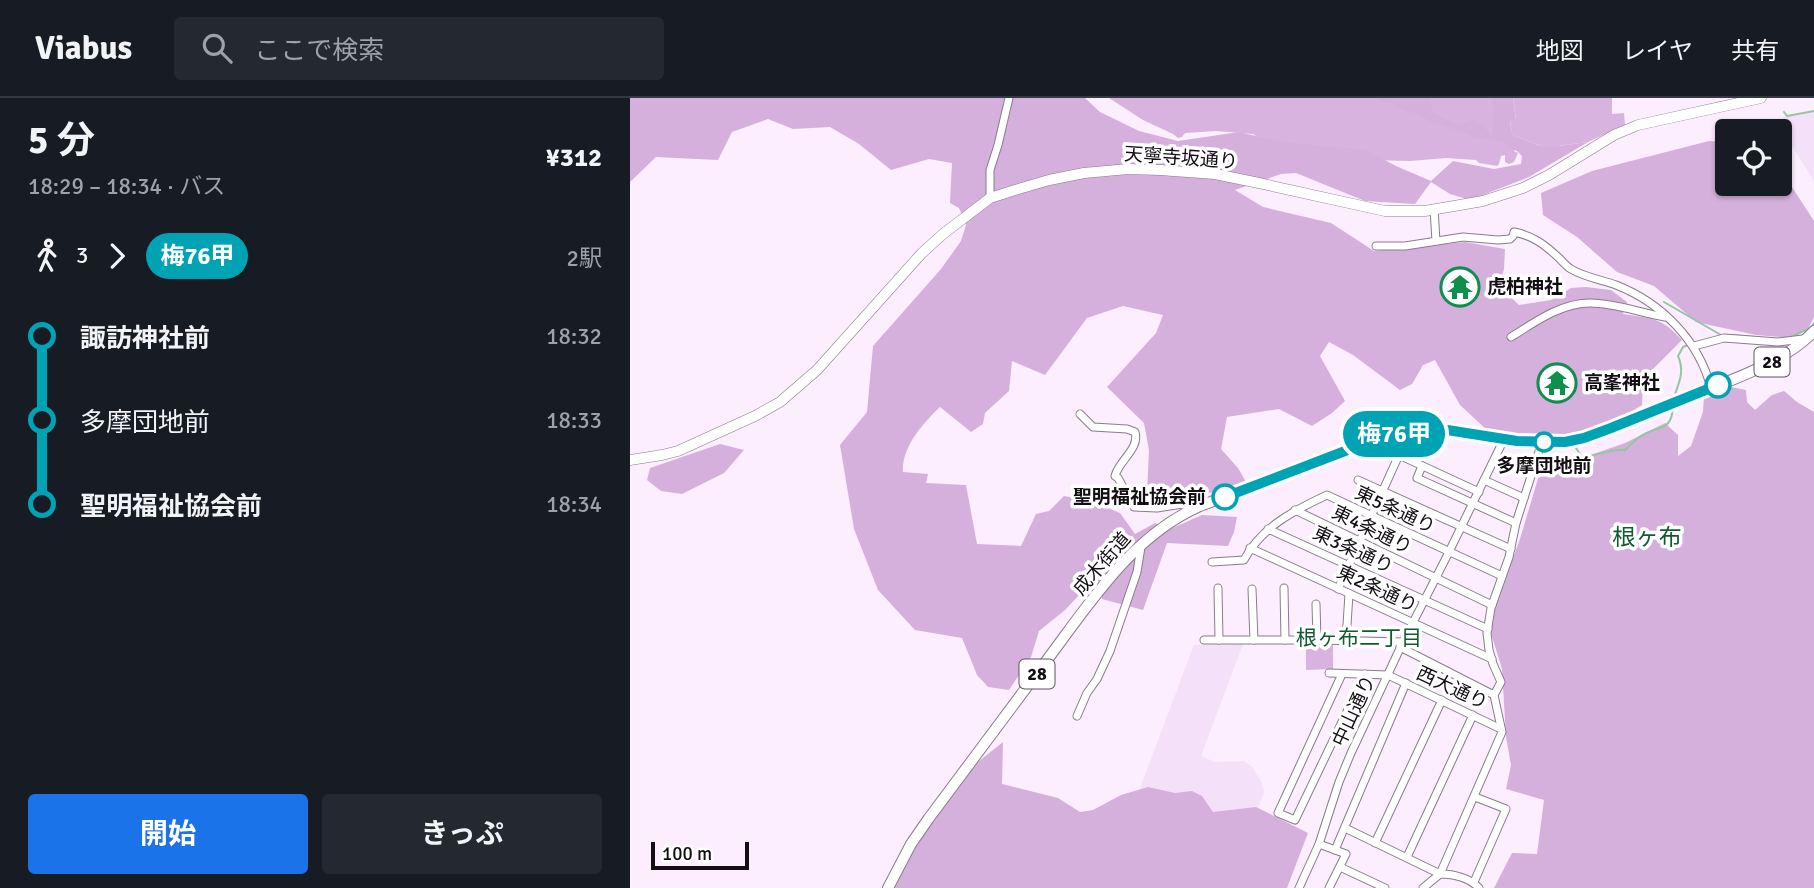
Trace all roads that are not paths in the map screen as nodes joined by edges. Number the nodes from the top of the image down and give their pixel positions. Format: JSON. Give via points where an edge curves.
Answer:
{"nodes":[{"id":1,"x":1009,"y":98,"type":"edge"},
{"id":2,"x":1761,"y":98,"type":"edge"},
{"id":3,"x":990,"y":198,"type":"junction"},
{"id":4,"x":1434,"y":209,"type":"junction"},
{"id":5,"x":1436,"y":241,"type":"junction"},
{"id":6,"x":1376,"y":246,"type":"dead end"},
{"id":7,"x":1669,"y":318,"type":"junction"},
{"id":8,"x":1810,"y":335,"type":"edge"},
{"id":9,"x":1511,"y":337,"type":"dead end"},
{"id":10,"x":1694,"y":346,"type":"junction"},
{"id":11,"x":1711,"y":388,"type":"junction"},
{"id":12,"x":1080,"y":414,"type":"dead end"},
{"id":13,"x":1503,"y":439,"type":"junction"},
{"id":14,"x":1542,"y":442,"type":"junction"},
{"id":15,"x":630,"y":460,"type":"edge"},
{"id":16,"x":1422,"y":466,"type":"junction"},
{"id":17,"x":1358,"y":480,"type":"dead end"},
{"id":18,"x":1484,"y":480,"type":"junction"},
{"id":19,"x":1382,"y":491,"type":"junction"},
{"id":20,"x":1479,"y":492,"type":"junction"},
{"id":21,"x":1524,"y":498,"type":"junction"},
{"id":22,"x":1473,"y":503,"type":"junction"},
{"id":23,"x":1200,"y":506,"type":"junction"},
{"id":24,"x":1295,"y":510,"type":"junction"},
{"id":25,"x":1371,"y":516,"type":"junction"},
{"id":26,"x":1516,"y":523,"type":"junction"},
{"id":27,"x":1462,"y":527,"type":"junction"},
{"id":28,"x":1268,"y":529,"type":"junction"},
{"id":29,"x":1360,"y":541,"type":"junction"},
{"id":30,"x":1142,"y":543,"type":"junction"},
{"id":31,"x":1250,"y":548,"type":"junction"},
{"id":32,"x":1511,"y":549,"type":"junction"},
{"id":33,"x":1449,"y":553,"type":"junction"},
{"id":34,"x":1212,"y":562,"type":"dead end"},
{"id":35,"x":1348,"y":566,"type":"junction"},
{"id":36,"x":1502,"y":576,"type":"junction"},
{"id":37,"x":1436,"y":579,"type":"junction"},
{"id":38,"x":1218,"y":588,"type":"dead end"},
{"id":39,"x":1284,"y":588,"type":"dead end"},
{"id":40,"x":1252,"y":589,"type":"dead end"},
{"id":41,"x":1338,"y":589,"type":"junction"},
{"id":42,"x":1349,"y":594,"type":"junction"},
{"id":43,"x":1424,"y":600,"type":"junction"},
{"id":44,"x":1316,"y":604,"type":"dead end"},
{"id":45,"x":1492,"y":605,"type":"junction"},
{"id":46,"x":1413,"y":623,"type":"junction"},
{"id":47,"x":1488,"y":629,"type":"junction"},
{"id":48,"x":1204,"y":640,"type":"dead end"},
{"id":49,"x":1219,"y":640,"type":"junction"},
{"id":50,"x":1254,"y":640,"type":"junction"},
{"id":51,"x":1285,"y":640,"type":"junction"},
{"id":52,"x":1317,"y":640,"type":"junction"},
{"id":53,"x":1346,"y":640,"type":"junction"},
{"id":54,"x":1402,"y":644,"type":"junction"},
{"id":55,"x":1492,"y":659,"type":"junction"},
{"id":56,"x":1329,"y":673,"type":"dead end"},
{"id":57,"x":1342,"y":674,"type":"junction"},
{"id":58,"x":1365,"y":674,"type":"junction"},
{"id":59,"x":1388,"y":675,"type":"junction"},
{"id":60,"x":1406,"y":683,"type":"junction"},
{"id":61,"x":1494,"y":695,"type":"junction"},
{"id":62,"x":1441,"y":700,"type":"junction"},
{"id":63,"x":1474,"y":715,"type":"junction"},
{"id":64,"x":1077,"y":716,"type":"dead end"},
{"id":65,"x":1501,"y":729,"type":"junction"},
{"id":66,"x":1475,"y":797,"type":"junction"},
{"id":67,"x":1345,"y":828,"type":"junction"},
{"id":68,"x":1375,"y":842,"type":"junction"},
{"id":69,"x":1319,"y":844,"type":"junction"},
{"id":70,"x":1335,"y":850,"type":"junction"},
{"id":71,"x":1407,"y":857,"type":"junction"},
{"id":72,"x":1340,"y":867,"type":"junction"},
{"id":73,"x":1440,"y":874,"type":"junction"},
{"id":74,"x":1477,"y":885,"type":"edge"},
{"id":75,"x":888,"y":888,"type":"edge"},
{"id":76,"x":1299,"y":888,"type":"edge"},
{"id":77,"x":1329,"y":888,"type":"edge"},
{"id":78,"x":1385,"y":888,"type":"edge"},
{"id":79,"x":1423,"y":888,"type":"edge"}],
"edges":[{"from":1,"to":3,"type":"street","via":[[990,170]]},
{"from":2,"to":4,"type":"street","name":"天寧寺坂通り","via":[[1638,125],[1523,188]]},
{"from":3,"to":4,"type":"street","name":"天寧寺坂通り","via":[[1066,176],[1105,170],[1160,170],[1215,174],[1385,211]]},
{"from":3,"to":15,"type":"street","name":"天寧寺坂通り","via":[[922,253],[817,370],[780,402],[685,448]]},
{"from":4,"to":5,"type":"street"},
{"from":5,"to":6,"type":"street"},
{"from":5,"to":7,"type":"street","via":[[1510,239],[1514,232],[1528,235],[1571,270],[1619,286]]},
{"from":7,"to":9,"type":"street","via":[[1588,303],[1560,309]]},
{"from":7,"to":10,"type":"street"},
{"from":8,"to":10,"type":"street","via":[[1779,342],[1724,338]]},
{"from":8,"to":11,"type":"main road","name":"成木街道","number":"28","via":[[1773,361]]},
{"from":10,"to":11,"type":"street"},
{"from":11,"to":14,"type":"main road","name":"成木街道","number":"28","via":[[1584,438]]},
{"from":12,"to":23,"type":"street","via":[[1093,427],[1135,432],[1136,444],[1115,476],[1134,507]]},
{"from":13,"to":14,"type":"main road","name":"成木街道","number":"28"},
{"from":13,"to":18,"type":"street","name":"中山通り"},
{"from":13,"to":23,"type":"main road","name":"成木街道","number":"28","via":[[1441,429],[1400,432]]},
{"from":14,"to":21,"type":"street"},
{"from":16,"to":19,"type":"street","via":[[1399,455]]},
{"from":16,"to":20,"type":"street"},
{"from":16,"to":22,"type":"street","via":[[1417,478]]},
{"from":17,"to":19,"type":"street"},
{"from":18,"to":20,"type":"street","name":"中山通り"},
{"from":18,"to":21,"type":"street"},
{"from":19,"to":25,"type":"street"},
{"from":19,"to":27,"type":"street"},
{"from":20,"to":22,"type":"street","name":"中山通り"},
{"from":21,"to":26,"type":"street"},
{"from":22,"to":26,"type":"street"},
{"from":22,"to":27,"type":"street","name":"中山通り"},
{"from":23,"to":30,"type":"main road","name":"成木街道","number":"28"},
{"from":24,"to":25,"type":"street","name":"東5条通り","via":[[1327,495]]},
{"from":24,"to":28,"type":"street"},
{"from":24,"to":29,"type":"street","name":"東4条通り"},
{"from":25,"to":29,"type":"street"},
{"from":25,"to":33,"type":"street","name":"東5条通り"},
{"from":26,"to":32,"type":"street"},
{"from":27,"to":32,"type":"street"},
{"from":27,"to":33,"type":"street","name":"中山通り"},
{"from":28,"to":31,"type":"street"},
{"from":28,"to":35,"type":"street","name":"東3条通り"},
{"from":29,"to":35,"type":"street"},
{"from":29,"to":37,"type":"street","name":"東4条通り"},
{"from":30,"to":64,"type":"street","via":[[1110,651]]},
{"from":30,"to":75,"type":"main road","name":"成木街道","number":"28","via":[[1090,603],[929,818]]},
{"from":31,"to":34,"type":"street","via":[[1244,560]]},
{"from":31,"to":41,"type":"street","name":"東2条通り"},
{"from":32,"to":36,"type":"street"},
{"from":33,"to":36,"type":"street","name":"東5条通り"},
{"from":33,"to":37,"type":"street","name":"中山通り"},
{"from":35,"to":41,"type":"street"},
{"from":35,"to":43,"type":"street","name":"東3条通り"},
{"from":36,"to":45,"type":"street"},
{"from":37,"to":43,"type":"street","name":"中山通り"},
{"from":37,"to":45,"type":"street","name":"東4条通り"},
{"from":38,"to":49,"type":"street"},
{"from":39,"to":51,"type":"street"},
{"from":40,"to":50,"type":"street"},
{"from":41,"to":42,"type":"street","name":"東2条通り"},
{"from":42,"to":46,"type":"street","name":"東2条通り"},
{"from":42,"to":53,"type":"street"},
{"from":43,"to":46,"type":"street","name":"中山通り"},
{"from":43,"to":47,"type":"street","name":"東3条通り"},
{"from":44,"to":52,"type":"street"},
{"from":45,"to":47,"type":"street"},
{"from":46,"to":54,"type":"street","name":"中山通り"},
{"from":46,"to":55,"type":"street","name":"東2条通り"},
{"from":47,"to":55,"type":"street"},
{"from":48,"to":49,"type":"street"},
{"from":49,"to":50,"type":"street"},
{"from":50,"to":51,"type":"street"},
{"from":51,"to":52,"type":"street"},
{"from":52,"to":53,"type":"street"},
{"from":53,"to":54,"type":"street"},
{"from":54,"to":59,"type":"street","name":"中山通り"},
{"from":54,"to":61,"type":"street"},
{"from":55,"to":61,"type":"street","via":[[1501,681]]},
{"from":56,"to":57,"type":"street"},
{"from":57,"to":58,"type":"street"},
{"from":57,"to":58,"type":"street","via":[[1278,813],[1295,820]]},
{"from":58,"to":59,"type":"street"},
{"from":59,"to":60,"type":"street","name":"西大通り"},
{"from":59,"to":69,"type":"street","name":"中山通り","via":[[1339,782]]},
{"from":60,"to":62,"type":"street","name":"西大通り"},
{"from":60,"to":67,"type":"street"},
{"from":61,"to":65,"type":"street"},
{"from":62,"to":63,"type":"street","name":"西大通り"},
{"from":62,"to":68,"type":"street"},
{"from":63,"to":65,"type":"street","name":"西大通り"},
{"from":63,"to":71,"type":"street"},
{"from":65,"to":66,"type":"street"},
{"from":66,"to":73,"type":"street"},
{"from":66,"to":74,"type":"street","via":[[1506,809]]},
{"from":67,"to":68,"type":"street"},
{"from":67,"to":70,"type":"street"},
{"from":68,"to":71,"type":"street"},
{"from":69,"to":70,"type":"street"},
{"from":69,"to":76,"type":"street","name":"中山通り"},
{"from":70,"to":72,"type":"street","via":[[1346,854]]},
{"from":71,"to":73,"type":"street"},
{"from":72,"to":77,"type":"street"},
{"from":72,"to":78,"type":"street"},
{"from":73,"to":74,"type":"street"},
{"from":73,"to":79,"type":"street"}]}
